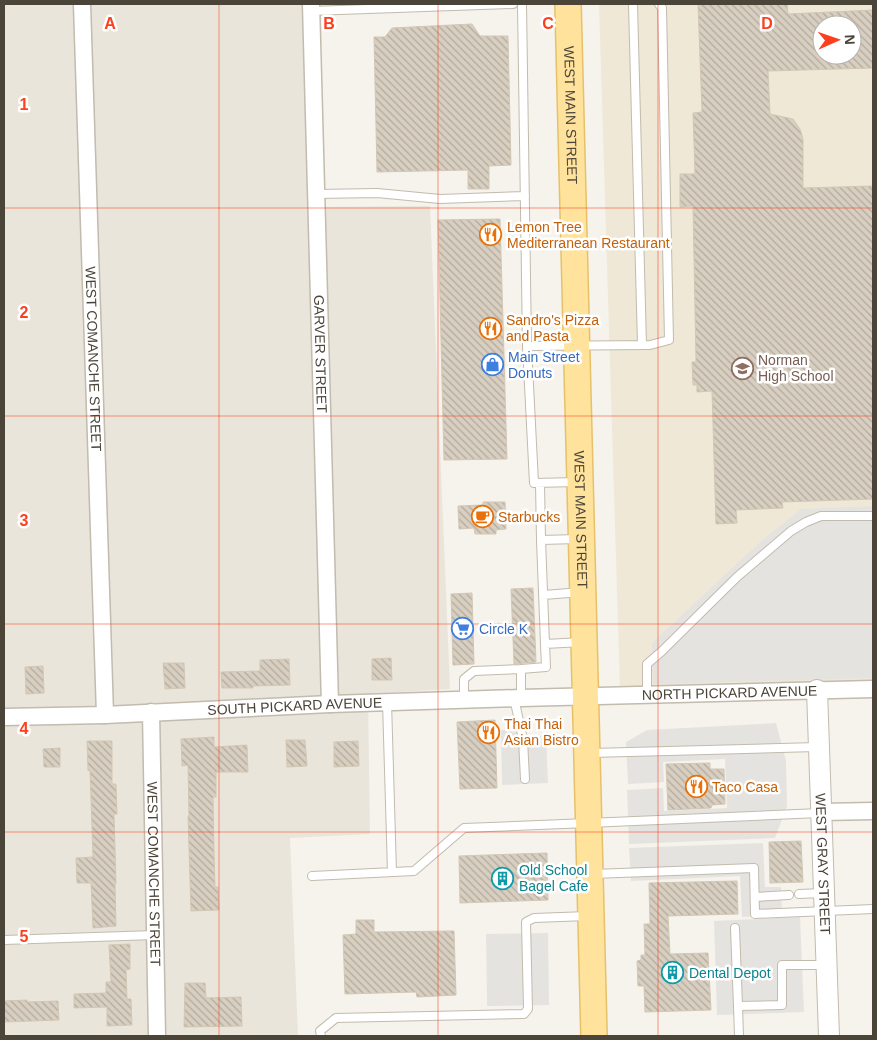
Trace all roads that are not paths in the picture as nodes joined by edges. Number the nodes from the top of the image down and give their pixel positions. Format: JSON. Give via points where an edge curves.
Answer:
{"nodes":[{"id":1,"x":82,"y":4,"type":"edge"},
{"id":2,"x":513,"y":4,"type":"edge"},
{"id":3,"x":522,"y":4,"type":"edge"},
{"id":4,"x":568,"y":4,"type":"edge"},
{"id":5,"x":632,"y":4,"type":"edge"},
{"id":6,"x":659,"y":4,"type":"edge"},
{"id":7,"x":428,"y":5,"type":"edge"},
{"id":8,"x":311,"y":7,"type":"edge"},
{"id":9,"x":316,"y":194,"type":"junction"},
{"id":10,"x":525,"y":196,"type":"junction"},
{"id":11,"x":642,"y":345,"type":"junction"},
{"id":12,"x":527,"y":346,"type":"junction"},
{"id":13,"x":577,"y":346,"type":"junction"},
{"id":14,"x":580,"y":482,"type":"junction"},
{"id":15,"x":540,"y":483,"type":"junction"},
{"id":16,"x":873,"y":516,"type":"edge"},
{"id":17,"x":582,"y":539,"type":"junction"},
{"id":18,"x":541,"y":540,"type":"junction"},
{"id":19,"x":583,"y":592,"type":"junction"},
{"id":20,"x":544,"y":595,"type":"junction"},
{"id":21,"x":584,"y":642,"type":"junction"},
{"id":22,"x":545,"y":644,"type":"junction"},
{"id":23,"x":521,"y":669,"type":"junction"},
{"id":24,"x":873,"y":689,"type":"edge"},
{"id":25,"x":817,"y":690,"type":"junction"},
{"id":26,"x":647,"y":695,"type":"junction"},
{"id":27,"x":585,"y":696,"type":"junction"},
{"id":28,"x":518,"y":698,"type":"junction"},
{"id":29,"x":464,"y":700,"type":"junction"},
{"id":30,"x":387,"y":702,"type":"junction"},
{"id":31,"x":330,"y":704,"type":"junction"},
{"id":32,"x":151,"y":712,"type":"junction"},
{"id":33,"x":105,"y":715,"type":"junction"},
{"id":34,"x":4,"y":717,"type":"edge"},
{"id":35,"x":819,"y":746,"type":"junction"},
{"id":36,"x":587,"y":753,"type":"junction"},
{"id":37,"x":525,"y":779,"type":"dead end"},
{"id":38,"x":873,"y":811,"type":"edge"},
{"id":39,"x":822,"y":812,"type":"junction"},
{"id":40,"x":588,"y":824,"type":"junction"},
{"id":41,"x":392,"y":872,"type":"junction"},
{"id":42,"x":590,"y":874,"type":"junction"},
{"id":43,"x":312,"y":876,"type":"dead end"},
{"id":44,"x":799,"y":894,"type":"dead end"},
{"id":45,"x":788,"y":895,"type":"dead end"},
{"id":46,"x":755,"y":897,"type":"junction"},
{"id":47,"x":825,"y":902,"type":"junction"},
{"id":48,"x":873,"y":909,"type":"edge"},
{"id":49,"x":591,"y":916,"type":"junction"},
{"id":50,"x":735,"y":928,"type":"dead end"},
{"id":51,"x":155,"y":935,"type":"junction"},
{"id":52,"x":4,"y":940,"type":"edge"},
{"id":53,"x":827,"y":965,"type":"junction"},
{"id":54,"x":738,"y":1006,"type":"junction"},
{"id":55,"x":157,"y":1036,"type":"edge"},
{"id":56,"x":321,"y":1036,"type":"edge"},
{"id":57,"x":594,"y":1036,"type":"edge"},
{"id":58,"x":739,"y":1036,"type":"edge"},
{"id":59,"x":829,"y":1036,"type":"edge"}],
"edges":[{"from":1,"to":33,"type":"street","name":"WEST COMANCHE STREET"},
{"from":2,"to":7,"type":"lane"},
{"from":3,"to":10,"type":"lane"},
{"from":4,"to":13,"type":"main road","name":"WEST MAIN STREET"},
{"from":5,"to":11,"type":"lane"},
{"from":6,"to":11,"type":"lane","via":[[662,8],[669,340]]},
{"from":7,"to":8,"type":"lane"},
{"from":8,"to":9,"type":"street","name":"GARVER STREET"},
{"from":9,"to":10,"type":"lane","via":[[377,193],[440,199]]},
{"from":9,"to":31,"type":"street","name":"GARVER STREET"},
{"from":10,"to":12,"type":"lane"},
{"from":11,"to":13,"type":"lane"},
{"from":12,"to":13,"type":"lane"},
{"from":12,"to":15,"type":"lane","via":[[534,483]]},
{"from":13,"to":14,"type":"main road","name":"WEST MAIN STREET"},
{"from":14,"to":15,"type":"lane"},
{"from":14,"to":17,"type":"main road","name":"WEST MAIN STREET"},
{"from":15,"to":18,"type":"lane"},
{"from":16,"to":26,"type":"lane","via":[[821,516],[791,531],[737,577],[647,664]]},
{"from":17,"to":18,"type":"lane"},
{"from":17,"to":19,"type":"main road","name":"WEST MAIN STREET"},
{"from":18,"to":20,"type":"lane"},
{"from":19,"to":20,"type":"lane"},
{"from":19,"to":21,"type":"main road","name":"WEST MAIN STREET"},
{"from":20,"to":22,"type":"lane"},
{"from":21,"to":22,"type":"lane"},
{"from":21,"to":27,"type":"main road","name":"WEST MAIN STREET"},
{"from":22,"to":23,"type":"lane","via":[[546,667]]},
{"from":23,"to":28,"type":"lane"},
{"from":23,"to":29,"type":"lane","via":[[474,671],[464,679]]},
{"from":24,"to":25,"type":"street","name":"NORTH PICKARD AVENUE"},
{"from":25,"to":26,"type":"street","name":"NORTH PICKARD AVENUE"},
{"from":25,"to":35,"type":"street","name":"WEST GRAY STREET"},
{"from":26,"to":27,"type":"street","name":"NORTH PICKARD AVENUE"},
{"from":27,"to":28,"type":"street","name":"SOUTH PICKARD AVENUE"},
{"from":27,"to":36,"type":"main road","name":"WEST MAIN STREET"},
{"from":28,"to":29,"type":"street","name":"SOUTH PICKARD AVENUE"},
{"from":28,"to":37,"type":"lane"},
{"from":29,"to":30,"type":"street","name":"SOUTH PICKARD AVENUE"},
{"from":30,"to":31,"type":"street","name":"SOUTH PICKARD AVENUE"},
{"from":30,"to":41,"type":"lane"},
{"from":31,"to":32,"type":"street","name":"SOUTH PICKARD AVENUE"},
{"from":32,"to":33,"type":"street","name":"SOUTH PICKARD AVENUE"},
{"from":32,"to":51,"type":"street","name":"WEST COMANCHE STREET"},
{"from":33,"to":34,"type":"street","name":"SOUTH PICKARD AVENUE"},
{"from":35,"to":36,"type":"lane"},
{"from":35,"to":39,"type":"street","name":"WEST GRAY STREET"},
{"from":36,"to":40,"type":"main road","name":"WEST MAIN STREET"},
{"from":38,"to":39,"type":"street"},
{"from":39,"to":40,"type":"lane"},
{"from":39,"to":47,"type":"street","name":"WEST GRAY STREET"},
{"from":40,"to":41,"type":"lane","via":[[464,828],[414,871]]},
{"from":40,"to":42,"type":"main road","name":"WEST MAIN STREET"},
{"from":41,"to":43,"type":"lane"},
{"from":42,"to":46,"type":"lane","via":[[754,868]]},
{"from":42,"to":49,"type":"main road","name":"WEST MAIN STREET"},
{"from":44,"to":47,"type":"lane"},
{"from":45,"to":46,"type":"lane"},
{"from":46,"to":47,"type":"lane","via":[[755,914]]},
{"from":47,"to":48,"type":"lane"},
{"from":47,"to":53,"type":"street","name":"WEST GRAY STREET"},
{"from":49,"to":56,"type":"lane","via":[[534,918],[526,922],[528,1009],[524,1014],[336,1018],[320,1031]]},
{"from":49,"to":57,"type":"main road","name":"WEST MAIN STREET"},
{"from":50,"to":54,"type":"lane"},
{"from":51,"to":52,"type":"lane"},
{"from":51,"to":55,"type":"street","name":"WEST COMANCHE STREET"},
{"from":53,"to":54,"type":"lane","via":[[782,965],[782,1005]]},
{"from":53,"to":59,"type":"street","name":"WEST GRAY STREET"},
{"from":54,"to":58,"type":"lane"}]}
